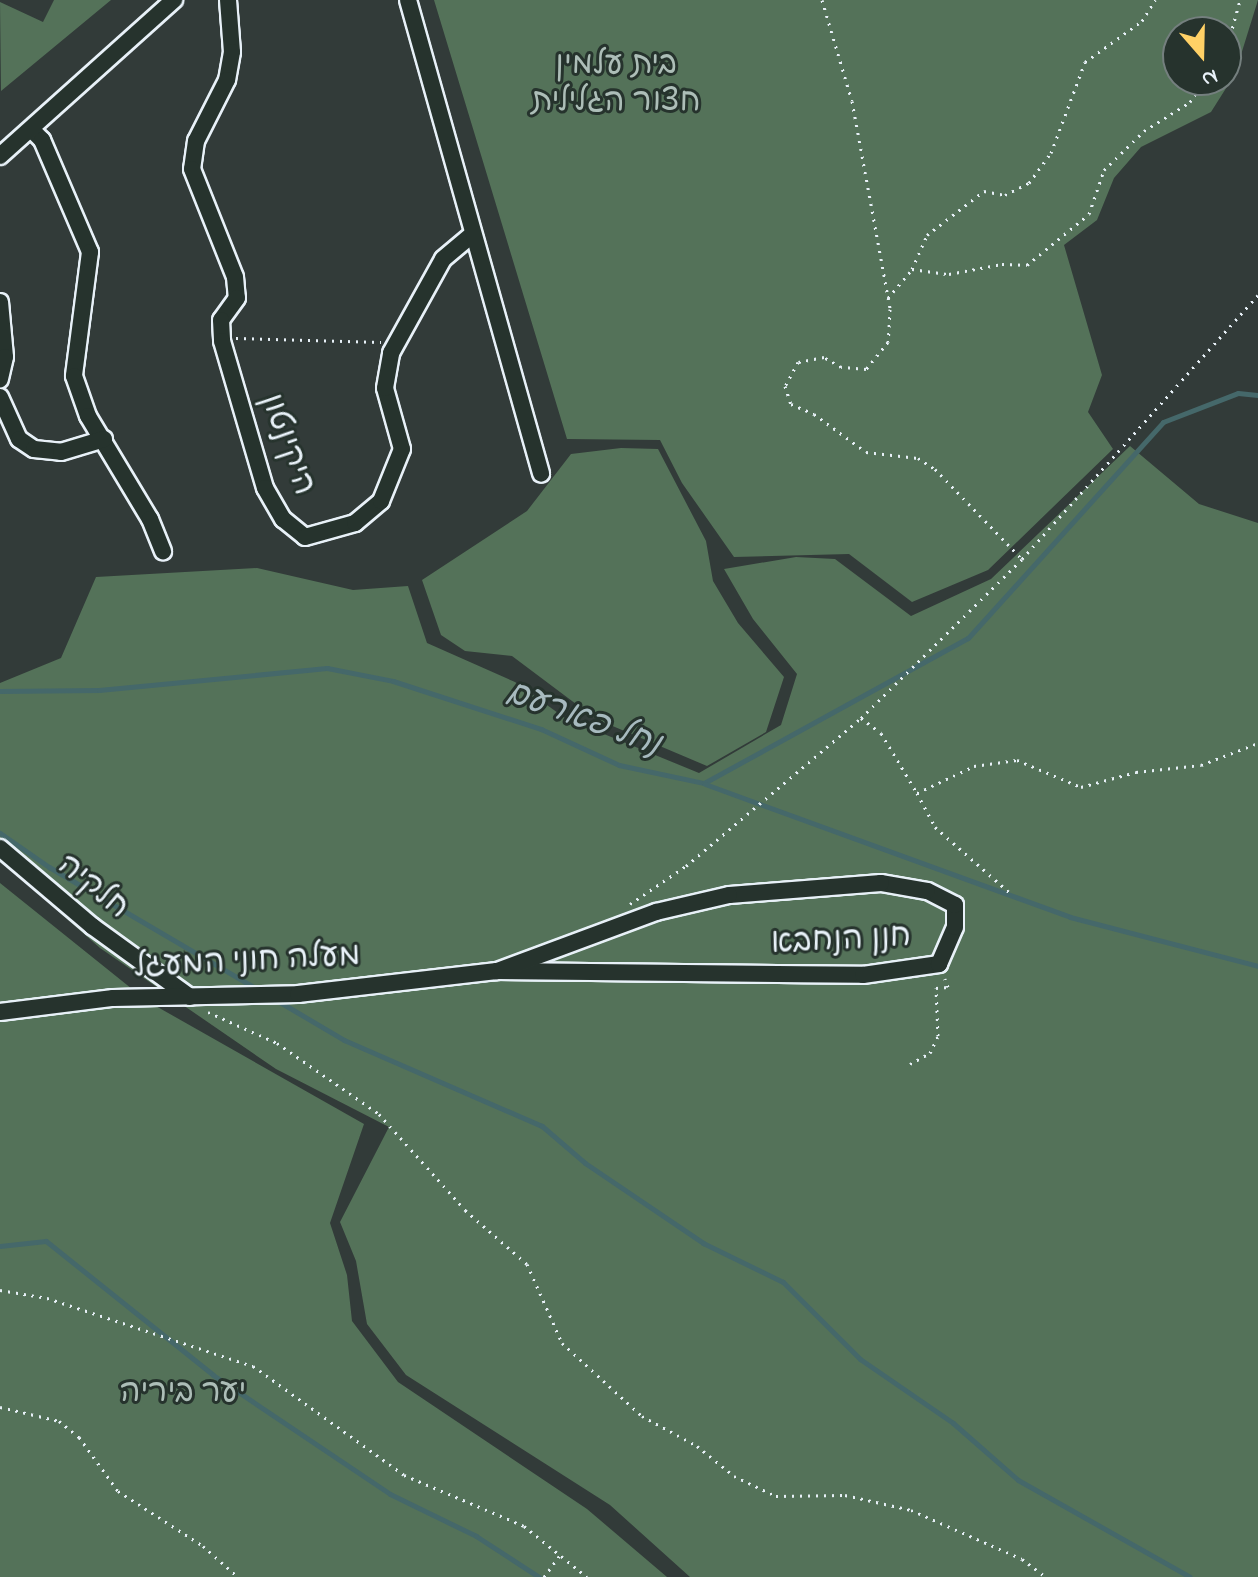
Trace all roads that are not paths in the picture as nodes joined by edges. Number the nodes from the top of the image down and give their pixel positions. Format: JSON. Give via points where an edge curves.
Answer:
{"nodes":[{"id":1,"x":174,"y":0,"type":"edge"},
{"id":2,"x":228,"y":0,"type":"edge"},
{"id":3,"x":408,"y":0,"type":"edge"},
{"id":4,"x":31,"y":129,"type":"junction"},
{"id":5,"x":0,"y":156,"type":"edge"},
{"id":6,"x":470,"y":236,"type":"junction"},
{"id":7,"x":0,"y":302,"type":"edge"},
{"id":8,"x":0,"y":379,"type":"edge"},
{"id":9,"x":0,"y":397,"type":"edge"},
{"id":10,"x":104,"y":439,"type":"junction"},
{"id":11,"x":541,"y":474,"type":"dead end"},
{"id":12,"x":163,"y":552,"type":"dead end"},
{"id":13,"x":0,"y":848,"type":"edge"},
{"id":14,"x":497,"y":971,"type":"junction"},
{"id":15,"x":190,"y":997,"type":"junction"},
{"id":16,"x":0,"y":1012,"type":"edge"}],
"edges":[{"from":1,"to":4,"type":"street"},
{"from":2,"to":6,"type":"street","name":"היקינטון","via":[[232,52],[227,80],[196,141],[192,169],[235,277],[237,298],[221,320],[222,337],[265,488],[283,519],[305,537],[355,523],[381,501],[402,449],[385,388],[396,343],[443,259]]},
{"from":3,"to":6,"type":"street"},
{"from":4,"to":5,"type":"street"},
{"from":4,"to":10,"type":"street","via":[[42,140],[90,252],[74,376],[88,416]]},
{"from":6,"to":11,"type":"street"},
{"from":7,"to":8,"type":"street","via":[[5,357]]},
{"from":9,"to":10,"type":"street","via":[[19,439],[34,449],[61,452]]},
{"from":10,"to":12,"type":"street"},
{"from":13,"to":15,"type":"street","name":"חלקיה","via":[[92,926]]},
{"from":14,"to":14,"type":"street","name":"חנן הנחבא","via":[[863,975],[939,964],[955,927],[955,905],[927,891],[881,883],[729,895],[656,912]]},
{"from":14,"to":15,"type":"street","name":"מעלה חוני המעגל","via":[[298,994]]},
{"from":15,"to":16,"type":"street","name":"מעלה חוני המעגל","via":[[113,998]]}]}
